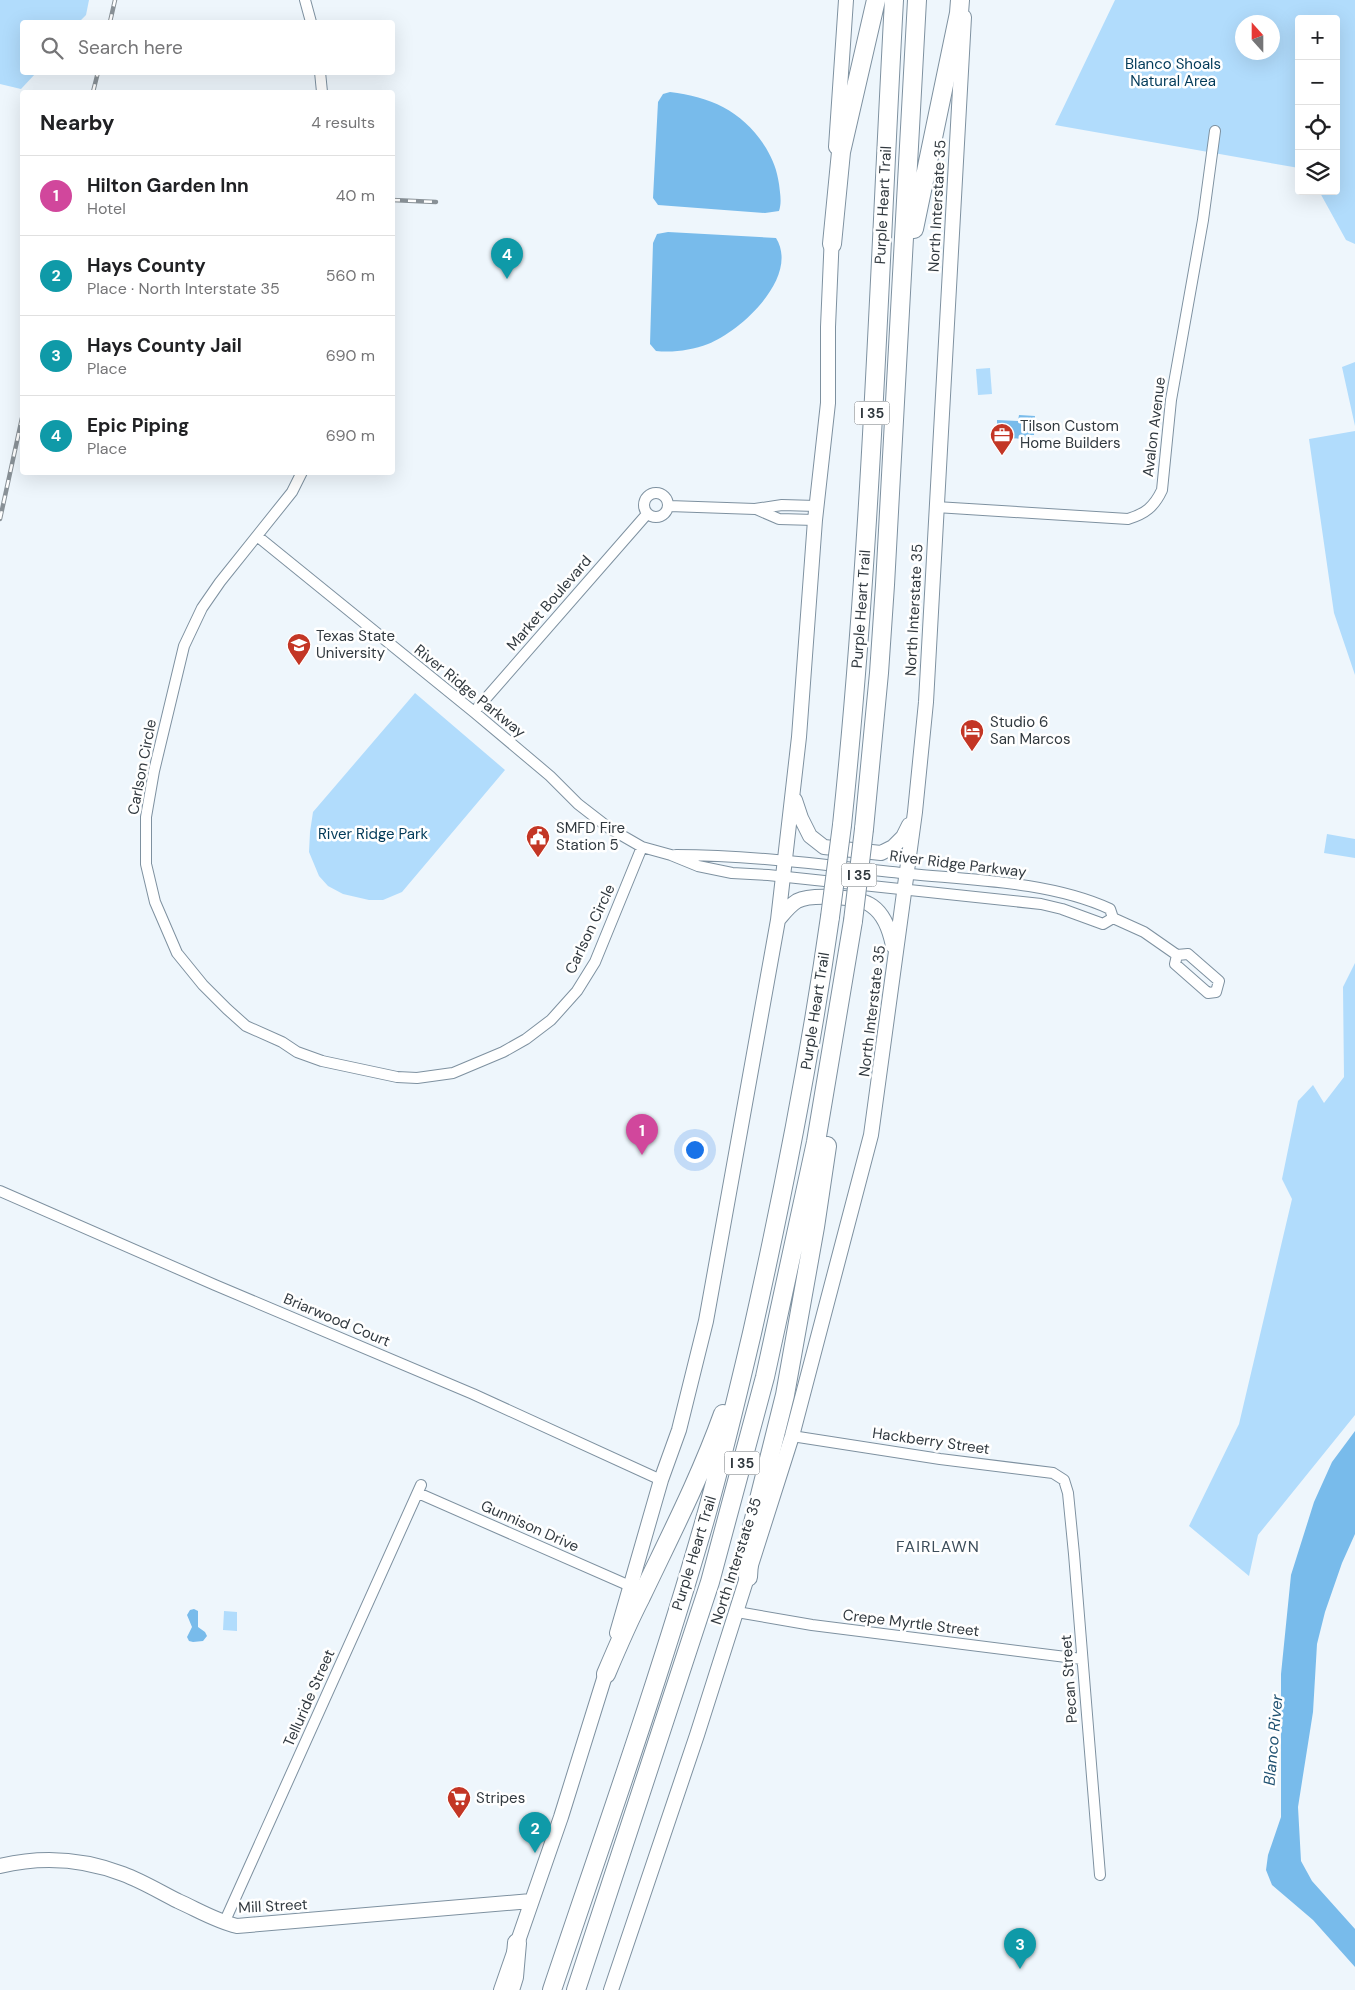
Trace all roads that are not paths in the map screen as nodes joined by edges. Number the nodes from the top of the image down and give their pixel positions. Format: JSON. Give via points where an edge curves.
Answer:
{"nodes":[{"id":1,"x":305,"y":0,"type":"edge"},
{"id":2,"x":846,"y":0,"type":"edge"},
{"id":3,"x":876,"y":0,"type":"edge"},
{"id":4,"x":894,"y":0,"type":"edge"},
{"id":5,"x":917,"y":0,"type":"edge"},
{"id":6,"x":962,"y":0,"type":"edge"},
{"id":7,"x":310,"y":20,"type":"edge"},
{"id":8,"x":320,"y":75,"type":"edge"},
{"id":9,"x":322,"y":90,"type":"edge"},
{"id":10,"x":1215,"y":131,"type":"dead end"},
{"id":11,"x":832,"y":244,"type":"junction"},
{"id":12,"x":902,"y":290,"type":"junction"},
{"id":13,"x":300,"y":475,"type":"edge"},
{"id":14,"x":669,"y":506,"type":"junction"},
{"id":15,"x":816,"y":506,"type":"junction"},
{"id":16,"x":936,"y":507,"type":"junction"},
{"id":17,"x":755,"y":509,"type":"junction"},
{"id":18,"x":647,"y":514,"type":"junction"},
{"id":19,"x":815,"y":520,"type":"junction"},
{"id":20,"x":257,"y":536,"type":"junction"},
{"id":21,"x":474,"y":712,"type":"junction"},
{"id":22,"x":794,"y":794,"type":"junction"},
{"id":23,"x":915,"y":812,"type":"junction"},
{"id":24,"x":642,"y":847,"type":"junction"},
{"id":25,"x":671,"y":855,"type":"junction"},
{"id":26,"x":785,"y":860,"type":"junction"},
{"id":27,"x":906,"y":873,"type":"junction"},
{"id":28,"x":783,"y":877,"type":"junction"},
{"id":29,"x":904,"y":889,"type":"junction"},
{"id":30,"x":1113,"y":918,"type":"junction"},
{"id":31,"x":778,"y":920,"type":"junction"},
{"id":32,"x":853,"y":921,"type":"junction"},
{"id":33,"x":895,"y":951,"type":"junction"},
{"id":34,"x":1177,"y":955,"type":"dead end"},
{"id":35,"x":0,"y":1191,"type":"edge"},
{"id":36,"x":752,"y":1331,"type":"junction"},
{"id":37,"x":792,"y":1436,"type":"junction"},
{"id":38,"x":661,"y":1480,"type":"junction"},
{"id":39,"x":1064,"y":1480,"type":"joint"},
{"id":40,"x":420,"y":1489,"type":"joint"},
{"id":41,"x":748,"y":1577,"type":"junction"},
{"id":42,"x":630,"y":1586,"type":"junction"},
{"id":43,"x":737,"y":1612,"type":"junction"},
{"id":44,"x":1082,"y":1659,"type":"junction"},
{"id":45,"x":606,"y":1674,"type":"junction"},
{"id":46,"x":0,"y":1866,"type":"edge"},
{"id":47,"x":1100,"y":1875,"type":"dead end"},
{"id":48,"x":531,"y":1900,"type":"junction"},
{"id":49,"x":224,"y":1923,"type":"junction"},
{"id":50,"x":517,"y":1943,"type":"junction"},
{"id":51,"x":500,"y":1990,"type":"edge"},
{"id":52,"x":510,"y":1990,"type":"edge"},
{"id":53,"x":552,"y":1990,"type":"edge"},
{"id":54,"x":576,"y":1990,"type":"edge"},
{"id":55,"x":611,"y":1990,"type":"edge"}],
"edges":[{"from":1,"to":7,"type":"street"},
{"from":2,"to":11,"type":"main road"},
{"from":3,"to":11,"type":"highway","via":[[841,152]]},
{"from":4,"to":36,"type":"highway","name":"Purple Heart Trail","number":"I 35","bridge":true,"via":[[852,734],[830,917],[799,1112]]},
{"from":5,"to":12,"type":"highway","name":"Purple Heart Trail","number":"I 35"},
{"from":6,"to":12,"type":"highway"},
{"from":6,"to":16,"type":"main road","name":"North Interstate 35"},
{"from":8,"to":9,"type":"street"},
{"from":10,"to":16,"type":"street","name":"Avalon Avenue","via":[[1203,220],[1171,400],[1162,490],[1156,502],[1147,511],[1128,519]]},
{"from":11,"to":15,"type":"main road","via":[[828,403]]},
{"from":12,"to":32,"type":"highway","name":"Purple Heart Trail","number":"I 35","bridge":true,"via":[[881,653]]},
{"from":13,"to":20,"type":"street","name":"Carlson Circle","via":[[292,492]]},
{"from":14,"to":17,"type":"street"},
{"from":14,"to":18,"type":"street","via":[[660,517],[653,518]]},
{"from":14,"to":18,"type":"street","name":"Market Boulevard","via":[[665,496],[654,493],[645,499]]},
{"from":15,"to":17,"type":"street","via":[[782,505]]},
{"from":15,"to":19,"type":"main road"},
{"from":16,"to":23,"type":"main road","name":"North Interstate 35","via":[[926,702]]},
{"from":17,"to":19,"type":"street","via":[[780,520]]},
{"from":18,"to":21,"type":"street","name":"Market Boulevard"},
{"from":19,"to":22,"type":"main road"},
{"from":20,"to":21,"type":"street","name":"River Ridge Parkway"},
{"from":20,"to":24,"type":"street","name":"Carlson Circle","via":[[202,608],[184,646],[146,817],[146,864],[155,902],[177,953],[203,985],[246,1026],[322,1061],[391,1076],[417,1078],[453,1073],[488,1060],[526,1039],[551,1020],[576,991],[595,962]]},
{"from":21,"to":24,"type":"street","name":"River Ridge Parkway","via":[[578,804],[609,828]]},
{"from":22,"to":23,"type":"main road","via":[[810,836],[824,847],[880,853],[903,837]]},
{"from":22,"to":26,"type":"main road"},
{"from":23,"to":27,"type":"main road","name":"North Interstate 35"},
{"from":24,"to":25,"type":"street","name":"River Ridge Parkway"},
{"from":25,"to":26,"type":"street","name":"River Ridge Parkway"},
{"from":25,"to":28,"type":"street","name":"River Ridge Parkway","via":[[732,873]]},
{"from":26,"to":27,"type":"street","name":"River Ridge Parkway"},
{"from":26,"to":28,"type":"main road"},
{"from":27,"to":29,"type":"main road","name":"North Interstate 35"},
{"from":27,"to":30,"type":"street","name":"River Ridge Parkway","via":[[1061,892],[1110,909]]},
{"from":28,"to":29,"type":"street","name":"River Ridge Parkway"},
{"from":28,"to":31,"type":"main road"},
{"from":29,"to":30,"type":"street","name":"River Ridge Parkway","via":[[1041,904],[1103,924]]},
{"from":29,"to":33,"type":"main road","name":"North Interstate 35"},
{"from":30,"to":34,"type":"street","name":"River Ridge Parkway","via":[[1144,932]]},
{"from":31,"to":33,"type":"main road","via":[[797,901],[812,896],[862,900],[886,922]]},
{"from":31,"to":38,"type":"main road","via":[[706,1320],[679,1430]]},
{"from":32,"to":41,"type":"highway","via":[[854,950],[815,1227],[785,1395],[751,1531]]},
{"from":32,"to":54,"type":"highway","name":"Purple Heart Trail","number":"I 35","via":[[816,1142],[765,1377],[704,1600]]},
{"from":33,"to":37,"type":"main road","name":"North Interstate 35","via":[[871,1135]]},
{"from":35,"to":38,"type":"street","name":"Briarwood Court","via":[[473,1394]]},
{"from":36,"to":45,"type":"highway","via":[[704,1464]]},
{"from":36,"to":53,"type":"highway","name":"Purple Heart Trail","number":"I 35","via":[[704,1524]]},
{"from":37,"to":39,"type":"street","name":"Hackberry Street","via":[[1053,1473]]},
{"from":37,"to":41,"type":"main road","name":"North Interstate 35"},
{"from":38,"to":42,"type":"main road"},
{"from":39,"to":44,"type":"street","name":"Pecan Street","via":[[1068,1493]]},
{"from":40,"to":42,"type":"street","name":"Gunnison Drive"},
{"from":40,"to":49,"type":"street","name":"Telluride Street"},
{"from":41,"to":43,"type":"main road","name":"North Interstate 35"},
{"from":42,"to":45,"type":"main road"},
{"from":43,"to":44,"type":"street","name":"Crepe Myrtle Street","via":[[812,1625]]},
{"from":43,"to":55,"type":"main road","name":"North Interstate 35"},
{"from":44,"to":47,"type":"street","name":"Pecan Street"},
{"from":45,"to":48,"type":"main road"},
{"from":46,"to":49,"type":"main road","name":"Mill Street","via":[[30,1860],[95,1864],[125,1874]]},
{"from":48,"to":49,"type":"main road","name":"Mill Street","via":[[254,1926]]},
{"from":48,"to":50,"type":"main road"},
{"from":50,"to":51,"type":"main road"},
{"from":50,"to":52,"type":"highway"}]}
